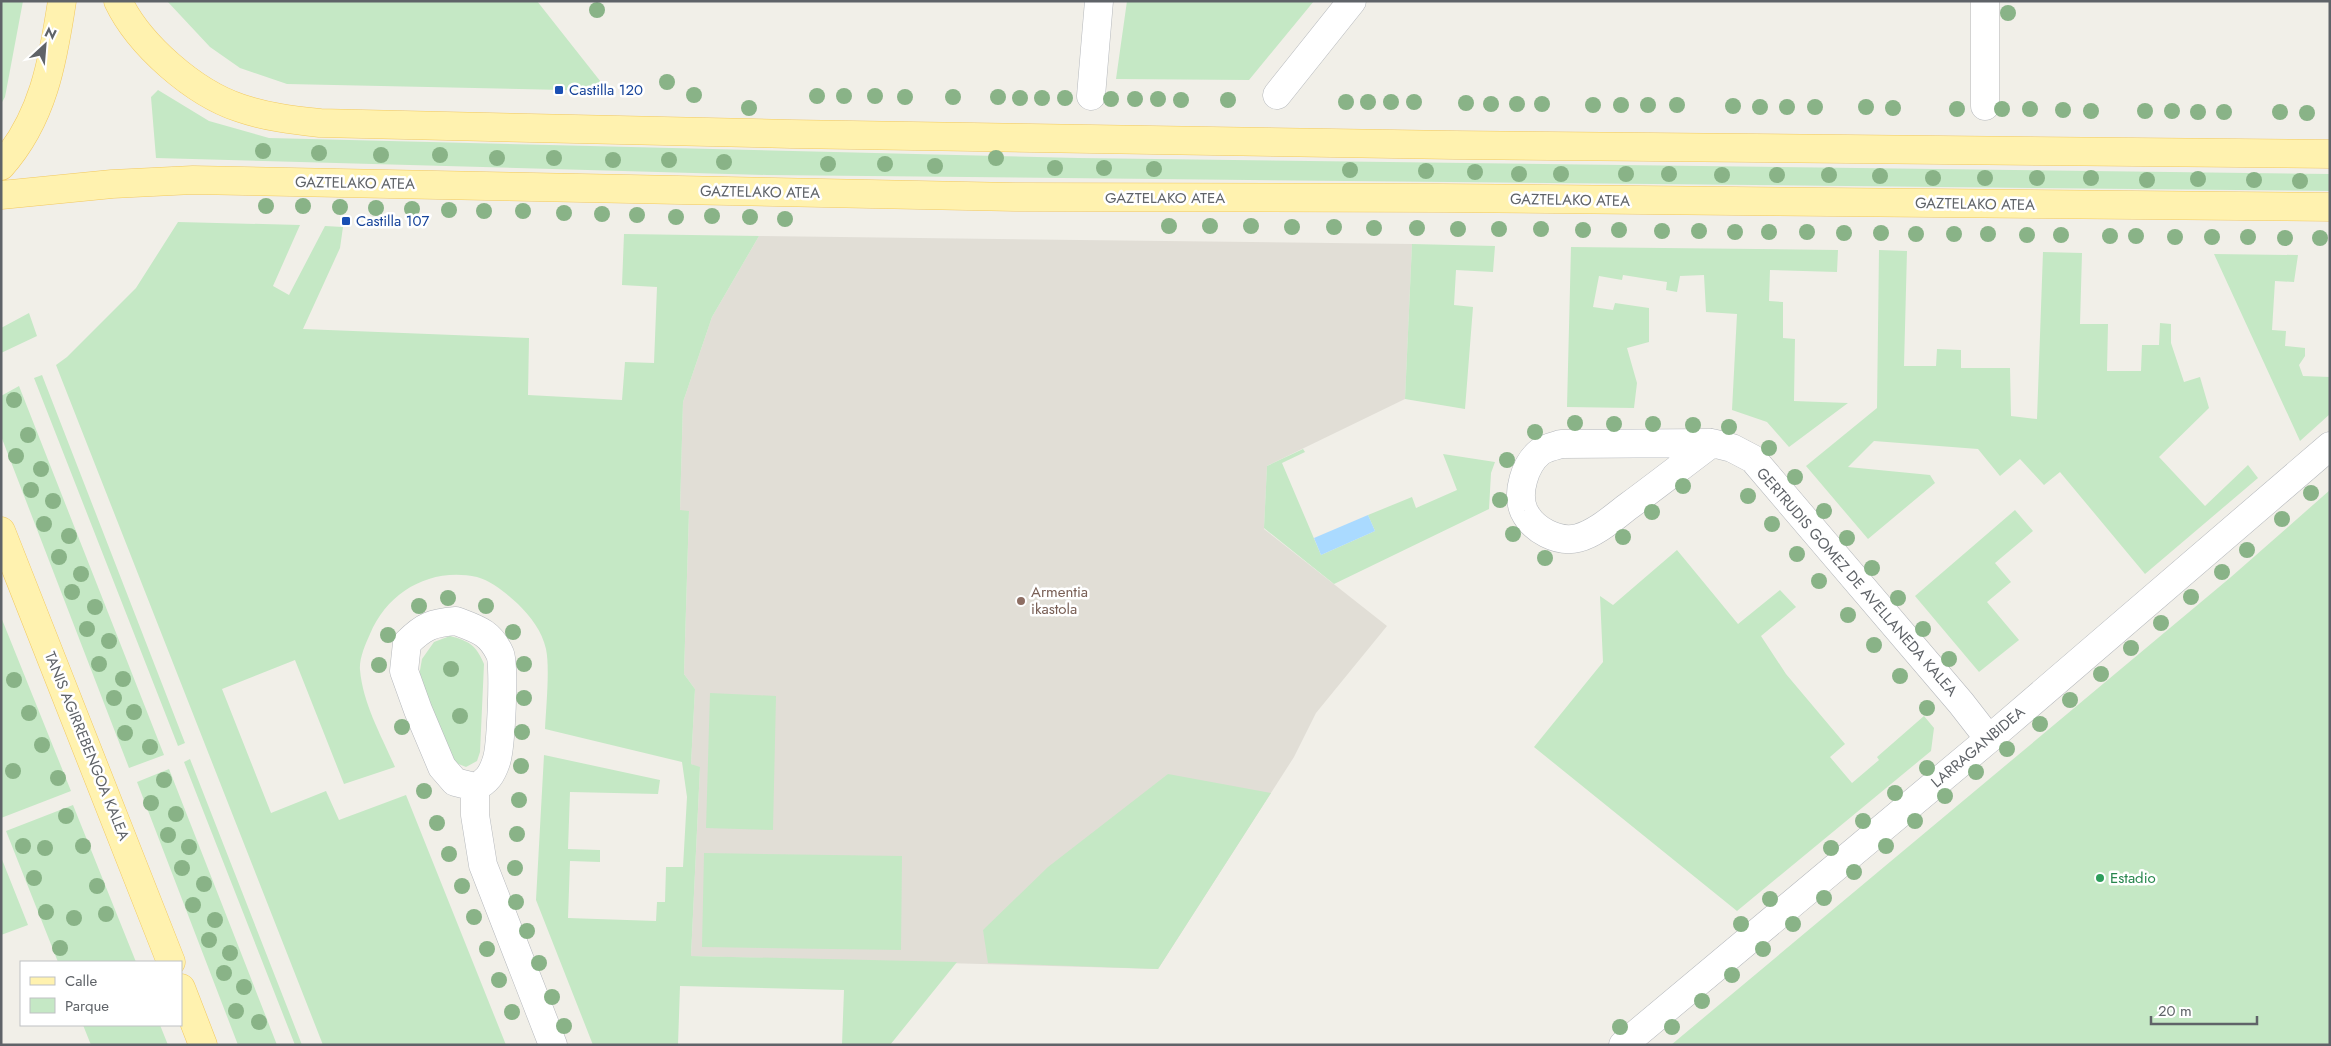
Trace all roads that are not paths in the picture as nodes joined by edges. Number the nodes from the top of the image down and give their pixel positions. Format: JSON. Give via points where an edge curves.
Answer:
{"nodes":[{"id":1,"x":62,"y":1,"type":"edge"},
{"id":2,"x":118,"y":1,"type":"edge"},
{"id":3,"x":1099,"y":1,"type":"edge"},
{"id":4,"x":1352,"y":1,"type":"edge"},
{"id":5,"x":1984,"y":1,"type":"edge"},
{"id":6,"x":1277,"y":95,"type":"dead end"},
{"id":7,"x":1091,"y":96,"type":"dead end"},
{"id":8,"x":1985,"y":106,"type":"dead end"},
{"id":9,"x":2330,"y":154,"type":"edge"},
{"id":10,"x":1,"y":166,"type":"edge"},
{"id":11,"x":1,"y":196,"type":"edge"},
{"id":12,"x":2330,"y":207,"type":"edge"},
{"id":13,"x":1712,"y":443,"type":"junction"},
{"id":14,"x":2330,"y":446,"type":"edge"},
{"id":15,"x":1,"y":531,"type":"edge"},
{"id":16,"x":1989,"y":739,"type":"junction"},
{"id":17,"x":475,"y":787,"type":"junction"},
{"id":18,"x":171,"y":961,"type":"edge"},
{"id":19,"x":182,"y":991,"type":"edge"},
{"id":20,"x":203,"y":1045,"type":"edge"},
{"id":21,"x":553,"y":1045,"type":"edge"},
{"id":22,"x":1623,"y":1045,"type":"edge"}],
"edges":[{"from":1,"to":10,"type":"main road","via":[[52,62],[34,119],[15,151]]},
{"from":2,"to":9,"type":"main road","via":[[147,43],[170,66],[212,94],[238,108],[269,117],[320,123],[1435,145]]},
{"from":3,"to":7,"type":"street"},
{"from":4,"to":6,"type":"street"},
{"from":5,"to":8,"type":"street"},
{"from":11,"to":12,"type":"main road","name":"GAZTELAKO ATEA","via":[[122,183],[193,180],[1015,197]]},
{"from":13,"to":13,"type":"street","name":"GERTRUDIS GOMEZ DE AVELLANEDA KALEA","via":[[1556,445],[1541,451],[1529,464],[1523,477],[1523,510],[1534,525],[1550,535],[1579,538],[1604,524]]},
{"from":13,"to":16,"type":"street","name":"GERTRUDIS GOMEZ DE AVELLANEDA KALEA","via":[[1732,448],[1753,459]]},
{"from":14,"to":16,"type":"street","name":"LARRAGANBIDEA"},
{"from":15,"to":18,"type":"main road","name":"TANIS AGIRREBENGOA KALEA"},
{"from":16,"to":22,"type":"street","name":"LARRAGANBIDEA"},
{"from":17,"to":17,"type":"street","via":[[486,782],[497,761],[501,655],[486,633],[456,620],[433,623],[420,629],[407,643],[404,671],[442,767],[455,782]]},
{"from":17,"to":21,"type":"street","via":[[475,816],[483,865]]},
{"from":19,"to":20,"type":"main road"}]}
